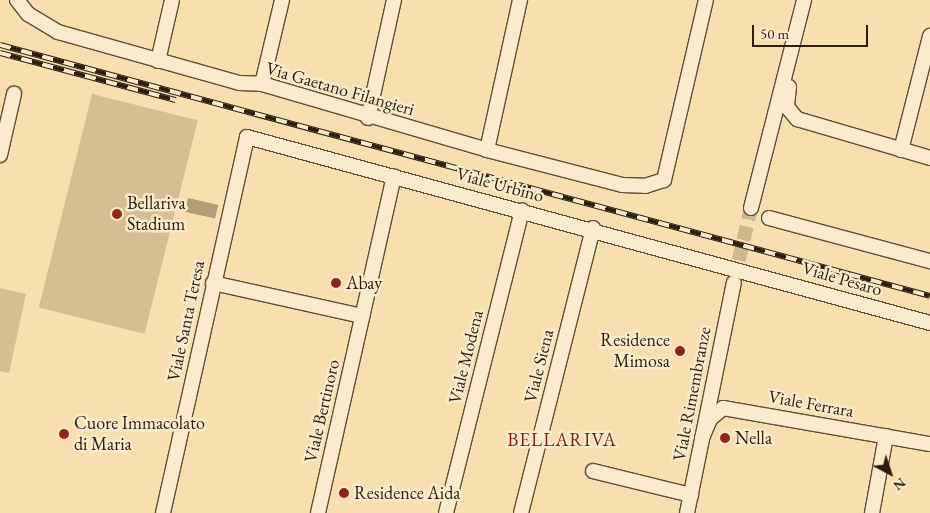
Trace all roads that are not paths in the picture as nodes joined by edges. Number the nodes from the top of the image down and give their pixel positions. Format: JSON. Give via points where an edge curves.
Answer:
{"nodes":[{"id":1,"x":17,"y":0,"type":"edge"},
{"id":2,"x":172,"y":0,"type":"edge"},
{"id":3,"x":282,"y":0,"type":"edge"},
{"id":4,"x":394,"y":0,"type":"edge"},
{"id":5,"x":520,"y":0,"type":"edge"},
{"id":6,"x":706,"y":0,"type":"edge"},
{"id":7,"x":804,"y":0,"type":"edge"},
{"id":8,"x":930,"y":36,"type":"edge"},
{"id":9,"x":790,"y":59,"type":"junction"},
{"id":10,"x":158,"y":61,"type":"junction"},
{"id":11,"x":262,"y":84,"type":"junction"},
{"id":12,"x":14,"y":94,"type":"dead end"},
{"id":13,"x":368,"y":118,"type":"junction"},
{"id":14,"x":246,"y":137,"type":"joint"},
{"id":15,"x":487,"y":150,"type":"junction"},
{"id":16,"x":901,"y":150,"type":"junction"},
{"id":17,"x":0,"y":155,"type":"edge"},
{"id":18,"x":930,"y":158,"type":"edge"},
{"id":19,"x":394,"y":176,"type":"junction"},
{"id":20,"x":751,"y":208,"type":"tunnel mouth"},
{"id":21,"x":522,"y":210,"type":"junction"},
{"id":22,"x":769,"y":218,"type":"dead end"},
{"id":23,"x":593,"y":228,"type":"junction"},
{"id":24,"x":930,"y":261,"type":"edge"},
{"id":25,"x":744,"y":271,"type":"joint"},
{"id":26,"x":213,"y":283,"type":"junction"},
{"id":27,"x":734,"y":283,"type":"tunnel mouth"},
{"id":28,"x":362,"y":316,"type":"junction"},
{"id":29,"x":930,"y":323,"type":"edge"},
{"id":30,"x":886,"y":436,"type":"junction"},
{"id":31,"x":702,"y":438,"type":"junction"},
{"id":32,"x":930,"y":444,"type":"edge"},
{"id":33,"x":593,"y":471,"type":"dead end"},
{"id":34,"x":690,"y":495,"type":"junction"},
{"id":35,"x":163,"y":513,"type":"edge"},
{"id":36,"x":318,"y":513,"type":"edge"},
{"id":37,"x":446,"y":513,"type":"edge"},
{"id":38,"x":521,"y":513,"type":"edge"},
{"id":39,"x":686,"y":513,"type":"edge"},
{"id":40,"x":872,"y":513,"type":"edge"}],
"edges":[{"from":1,"to":10,"type":"street","name":"Via Gaetano Filangieri","via":[[28,14],[58,32]]},
{"from":2,"to":10,"type":"street"},
{"from":3,"to":11,"type":"street"},
{"from":4,"to":13,"type":"street"},
{"from":5,"to":15,"type":"street"},
{"from":6,"to":15,"type":"street","name":"Via Gaetano Filangieri","via":[[664,180],[645,186],[622,184]]},
{"from":7,"to":9,"type":"street"},
{"from":8,"to":16,"type":"street"},
{"from":9,"to":16,"type":"street","via":[[787,106],[797,120]]},
{"from":9,"to":20,"type":"street"},
{"from":10,"to":11,"type":"street","name":"Via Gaetano Filangieri","via":[[239,83]]},
{"from":11,"to":13,"type":"street","name":"Via Gaetano Filangieri"},
{"from":12,"to":17,"type":"street"},
{"from":13,"to":15,"type":"street","name":"Via Gaetano Filangieri"},
{"from":14,"to":19,"type":"street","name":"Viale Urbino"},
{"from":14,"to":26,"type":"street","name":"Viale Santa Teresa"},
{"from":16,"to":18,"type":"street"},
{"from":19,"to":21,"type":"street","name":"Viale Urbino"},
{"from":19,"to":28,"type":"street","name":"Viale Bertinoro"},
{"from":21,"to":23,"type":"street","name":"Viale Urbino"},
{"from":21,"to":37,"type":"street","name":"Viale Modena"},
{"from":22,"to":24,"type":"street"},
{"from":23,"to":25,"type":"street","name":"Viale Urbino"},
{"from":23,"to":38,"type":"street","name":"Viale Siena"},
{"from":25,"to":29,"type":"street","name":"Viale Pesaro"},
{"from":26,"to":28,"type":"street"},
{"from":26,"to":35,"type":"street","name":"Viale Santa Teresa"},
{"from":27,"to":31,"type":"street","name":"Viale Rimembranze","via":[[705,406]]},
{"from":28,"to":36,"type":"street","name":"Viale Bertinoro"},
{"from":30,"to":31,"type":"street","name":"Viale Ferrara","via":[[723,408],[710,419]]},
{"from":30,"to":32,"type":"street","name":"Viale Ferrara"},
{"from":30,"to":40,"type":"street"},
{"from":31,"to":34,"type":"street","name":"Viale Rimembranze"},
{"from":33,"to":34,"type":"street"},
{"from":34,"to":39,"type":"street","name":"Viale Rimembranze"}]}
